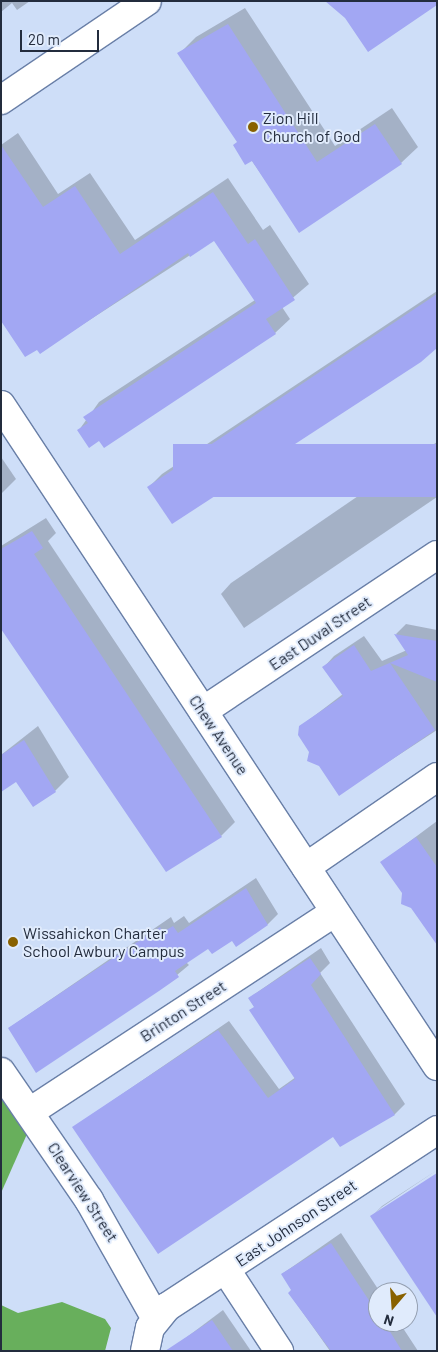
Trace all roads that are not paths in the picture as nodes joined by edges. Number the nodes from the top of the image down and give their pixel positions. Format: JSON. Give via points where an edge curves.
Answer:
{"nodes":[{"id":1,"x":147,"y":1,"type":"edge"},
{"id":2,"x":1,"y":100,"type":"edge"},
{"id":3,"x":1,"y":405,"type":"edge"},
{"id":4,"x":437,"y":555,"type":"edge"},
{"id":5,"x":203,"y":711,"type":"junction"},
{"id":6,"x":437,"y":777,"type":"edge"},
{"id":7,"x":306,"y":867,"type":"junction"},
{"id":8,"x":335,"y":912,"type":"junction"},
{"id":9,"x":437,"y":1066,"type":"edge"},
{"id":10,"x":1,"y":1072,"type":"edge"},
{"id":11,"x":31,"y":1111,"type":"junction"},
{"id":12,"x":437,"y":1130,"type":"edge"},
{"id":13,"x":226,"y":1270,"type":"junction"},
{"id":14,"x":155,"y":1317,"type":"junction"},
{"id":15,"x":145,"y":1351,"type":"edge"},
{"id":16,"x":279,"y":1351,"type":"edge"}],
"edges":[{"from":1,"to":2,"type":"street"},
{"from":3,"to":5,"type":"street","name":"Chew Avenue"},
{"from":4,"to":5,"type":"street","name":"East Duval Street"},
{"from":5,"to":7,"type":"street","name":"Chew Avenue"},
{"from":6,"to":7,"type":"street"},
{"from":7,"to":8,"type":"street","name":"Chew Avenue"},
{"from":8,"to":9,"type":"street","name":"Chew Avenue"},
{"from":8,"to":11,"type":"street","name":"Brinton Street"},
{"from":10,"to":11,"type":"street","name":"Clearview Street"},
{"from":11,"to":14,"type":"street","name":"Clearview Street","via":[[128,1263]]},
{"from":12,"to":13,"type":"street","name":"East Johnson Street"},
{"from":13,"to":14,"type":"street","name":"East Johnson Street"},
{"from":13,"to":16,"type":"street"},
{"from":14,"to":15,"type":"street"}]}
